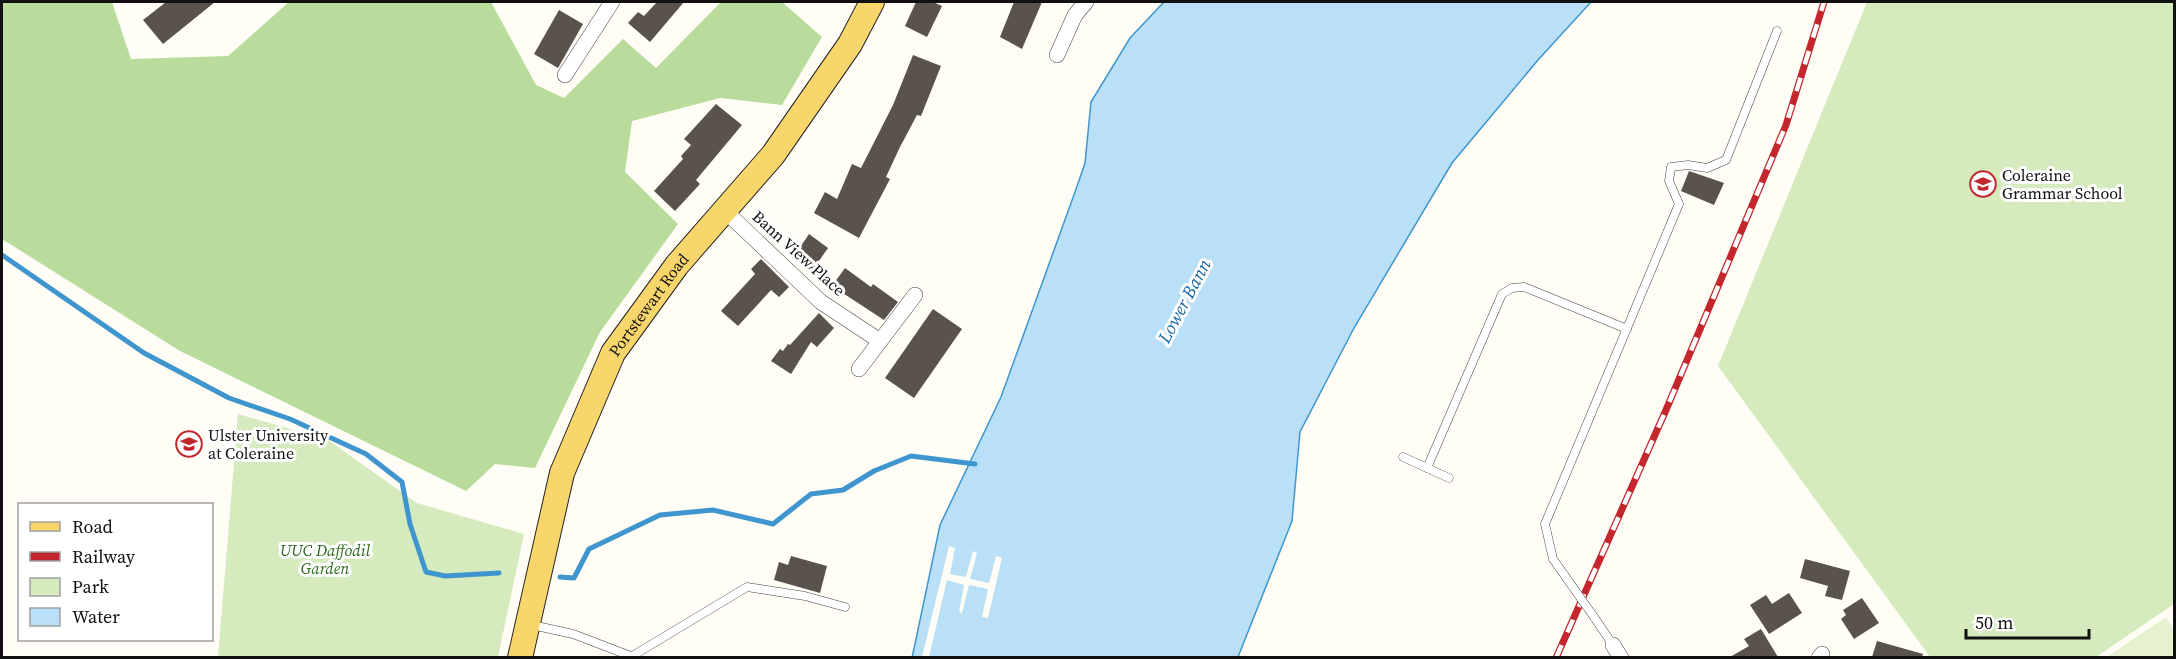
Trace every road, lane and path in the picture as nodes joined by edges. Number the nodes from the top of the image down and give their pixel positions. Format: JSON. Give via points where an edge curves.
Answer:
{"nodes":[{"id":1,"x":612,"y":2,"type":"edge"},
{"id":2,"x":872,"y":2,"type":"edge"},
{"id":3,"x":1086,"y":2,"type":"edge"},
{"id":4,"x":1777,"y":31,"type":"dead end"},
{"id":5,"x":1057,"y":55,"type":"dead end"},
{"id":6,"x":565,"y":75,"type":"dead end"},
{"id":7,"x":724,"y":210,"type":"junction"},
{"id":8,"x":915,"y":295,"type":"dead end"},
{"id":9,"x":1627,"y":329,"type":"junction"},
{"id":10,"x":880,"y":341,"type":"junction"},
{"id":11,"x":859,"y":369,"type":"dead end"},
{"id":12,"x":1403,"y":457,"type":"dead end"},
{"id":13,"x":1427,"y":468,"type":"junction"},
{"id":14,"x":1449,"y":477,"type":"dead end"},
{"id":15,"x":844,"y":607,"type":"dead end"},
{"id":16,"x":527,"y":624,"type":"junction"},
{"id":17,"x":1617,"y":651,"type":"edge"},
{"id":18,"x":635,"y":656,"type":"edge"},
{"id":19,"x":520,"y":657,"type":"edge"}],
"edges":[{"from":1,"to":6,"type":"street"},
{"from":2,"to":7,"type":"main road","name":"Portstewart Road","via":[[818,91],[772,155]]},
{"from":3,"to":5,"type":"street","via":[[1075,15]]},
{"from":4,"to":9,"type":"lane","via":[[1726,160],[1707,168],[1671,167],[1669,180],[1679,204]]},
{"from":7,"to":10,"type":"street","name":"Bann View Place","via":[[821,302]]},
{"from":7,"to":16,"type":"main road","name":"Portstewart Road","via":[[677,265],[613,353],[562,473]]},
{"from":8,"to":10,"type":"street"},
{"from":9,"to":13,"type":"lane","via":[[1524,287],[1502,294]]},
{"from":9,"to":17,"type":"lane","bridge":true,"via":[[1545,524],[1553,560]]},
{"from":10,"to":11,"type":"street"},
{"from":12,"to":13,"type":"lane"},
{"from":13,"to":14,"type":"lane"},
{"from":15,"to":18,"type":"lane","via":[[747,587]]},
{"from":16,"to":18,"type":"lane","via":[[573,634]]},
{"from":16,"to":19,"type":"main road","name":"Portstewart Road"}]}
